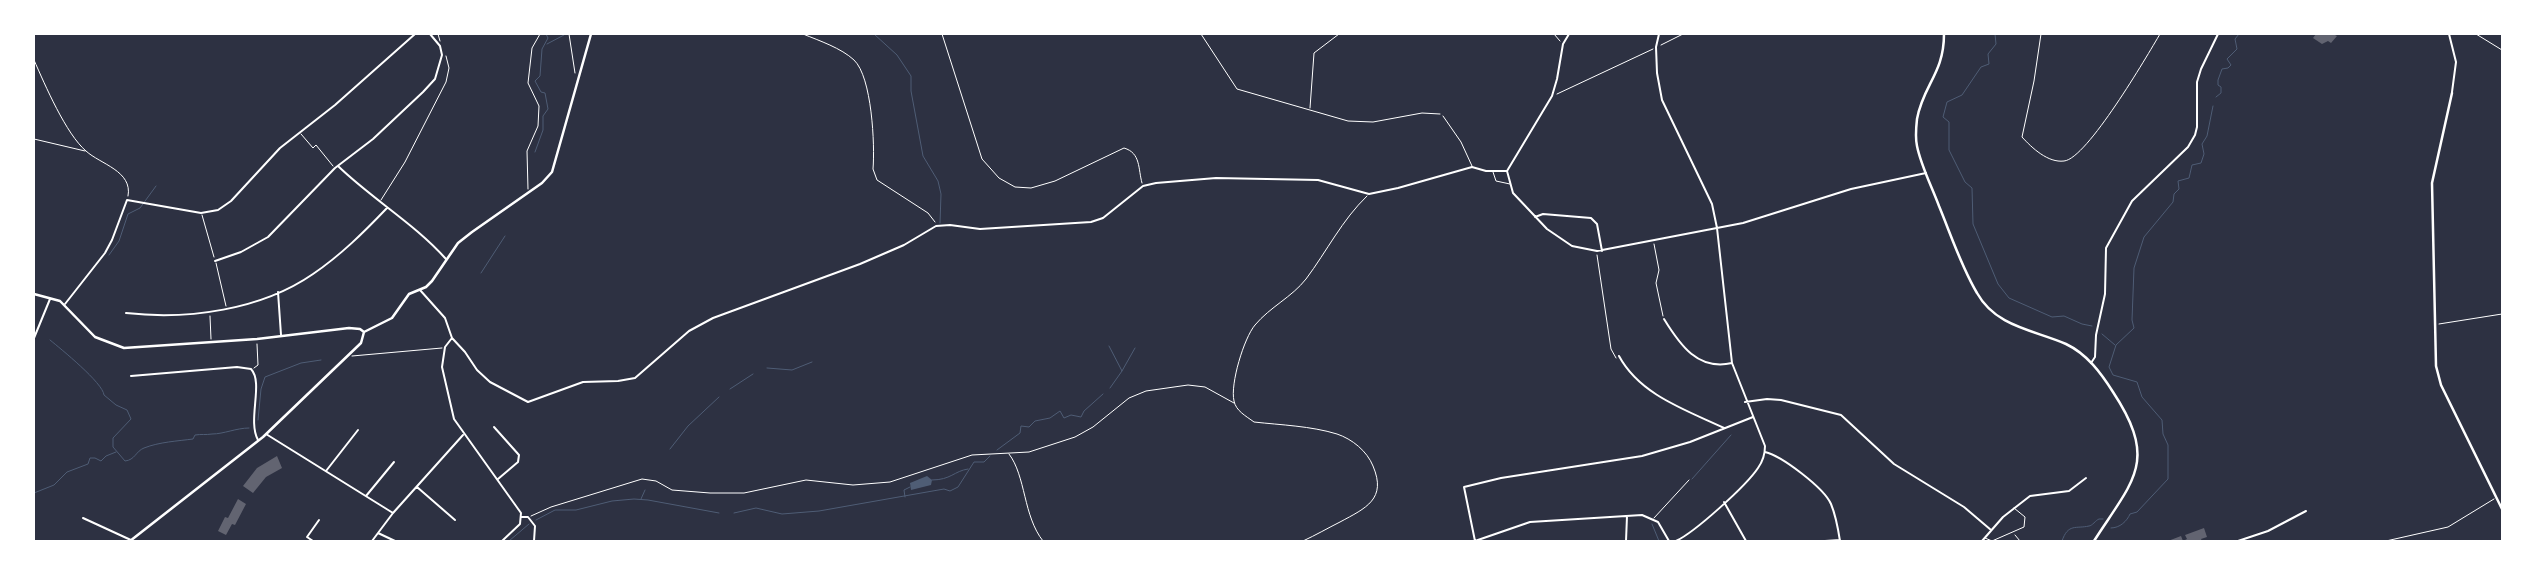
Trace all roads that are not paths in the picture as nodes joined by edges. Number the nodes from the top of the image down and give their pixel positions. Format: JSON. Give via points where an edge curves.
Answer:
{"nodes":[{"id":1,"x":415,"y":34,"type":"edge"},
{"id":2,"x":430,"y":34,"type":"edge"},
{"id":3,"x":591,"y":34,"type":"edge"},
{"id":4,"x":1569,"y":34,"type":"edge"},
{"id":5,"x":1659,"y":34,"type":"edge"},
{"id":6,"x":1944,"y":34,"type":"edge"},
{"id":7,"x":2218,"y":34,"type":"edge"},
{"id":8,"x":2449,"y":34,"type":"edge"},
{"id":9,"x":2452,"y":93,"type":"joint"},
{"id":10,"x":1443,"y":116,"type":"road end"},
{"id":11,"x":336,"y":167,"type":"junction"},
{"id":12,"x":1472,"y":167,"type":"junction"},
{"id":13,"x":1493,"y":171,"type":"junction"},
{"id":14,"x":1507,"y":171,"type":"junction"},
{"id":15,"x":1926,"y":173,"type":"junction"},
{"id":16,"x":1510,"y":184,"type":"junction"},
{"id":17,"x":387,"y":208,"type":"junction"},
{"id":18,"x":1535,"y":217,"type":"junction"},
{"id":19,"x":1717,"y":228,"type":"junction"},
{"id":20,"x":1602,"y":251,"type":"junction"},
{"id":21,"x":446,"y":259,"type":"junction"},
{"id":22,"x":215,"y":261,"type":"dead end"},
{"id":23,"x":419,"y":290,"type":"junction"},
{"id":24,"x":278,"y":292,"type":"junction"},
{"id":25,"x":34,"y":294,"type":"edge"},
{"id":26,"x":51,"y":297,"type":"junction"},
{"id":27,"x":65,"y":304,"type":"junction"},
{"id":28,"x":126,"y":313,"type":"dead end"},
{"id":29,"x":1664,"y":319,"type":"road end"},
{"id":30,"x":364,"y":332,"type":"junction"},
{"id":31,"x":281,"y":336,"type":"junction"},
{"id":32,"x":34,"y":338,"type":"edge"},
{"id":33,"x":452,"y":338,"type":"junction"},
{"id":34,"x":1619,"y":356,"type":"dead end"},
{"id":35,"x":1732,"y":363,"type":"junction"},
{"id":36,"x":2091,"y":363,"type":"junction"},
{"id":37,"x":131,"y":376,"type":"dead end"},
{"id":38,"x":1746,"y":402,"type":"junction"},
{"id":39,"x":1753,"y":418,"type":"junction"},
{"id":40,"x":494,"y":427,"type":"dead end"},
{"id":41,"x":1724,"y":428,"type":"junction"},
{"id":42,"x":358,"y":430,"type":"dead end"},
{"id":43,"x":266,"y":434,"type":"junction"},
{"id":44,"x":463,"y":435,"type":"junction"},
{"id":45,"x":258,"y":440,"type":"junction"},
{"id":46,"x":1765,"y":452,"type":"junction"},
{"id":47,"x":394,"y":462,"type":"dead end"},
{"id":48,"x":326,"y":471,"type":"junction"},
{"id":49,"x":2086,"y":478,"type":"dead end"},
{"id":50,"x":498,"y":479,"type":"junction"},
{"id":51,"x":1689,"y":480,"type":"dead end"},
{"id":52,"x":417,"y":487,"type":"junction"},
{"id":53,"x":366,"y":496,"type":"junction"},
{"id":54,"x":1724,"y":502,"type":"junction"},
{"id":55,"x":2014,"y":508,"type":"junction"},
{"id":56,"x":2502,"y":509,"type":"edge"},
{"id":57,"x":2306,"y":510,"type":"dead end"},
{"id":58,"x":393,"y":513,"type":"junction"},
{"id":59,"x":1627,"y":516,"type":"junction"},
{"id":60,"x":522,"y":517,"type":"junction"},
{"id":61,"x":83,"y":518,"type":"dead end"},
{"id":62,"x":1653,"y":519,"type":"junction"},
{"id":63,"x":319,"y":520,"type":"dead end"},
{"id":64,"x":455,"y":520,"type":"dead end"},
{"id":65,"x":1991,"y":530,"type":"junction"},
{"id":66,"x":378,"y":532,"type":"junction"},
{"id":67,"x":1985,"y":538,"type":"junction"},
{"id":68,"x":1840,"y":540,"type":"edge"},
{"id":69,"x":131,"y":541,"type":"edge"},
{"id":70,"x":313,"y":541,"type":"edge"},
{"id":71,"x":372,"y":541,"type":"edge"},
{"id":72,"x":395,"y":541,"type":"edge"},
{"id":73,"x":502,"y":541,"type":"edge"},
{"id":74,"x":534,"y":541,"type":"edge"},
{"id":75,"x":1626,"y":541,"type":"edge"},
{"id":76,"x":1669,"y":541,"type":"edge"},
{"id":77,"x":1676,"y":541,"type":"edge"},
{"id":78,"x":1746,"y":541,"type":"edge"},
{"id":79,"x":1825,"y":541,"type":"edge"},
{"id":80,"x":1982,"y":541,"type":"edge"},
{"id":81,"x":1992,"y":541,"type":"edge"},
{"id":82,"x":2094,"y":541,"type":"edge"},
{"id":83,"x":2238,"y":541,"type":"edge"}],
"edges":[{"from":1,"to":27,"type":"street","via":[[335,105],[299,131],[231,201],[218,210],[201,213],[127,200],[105,253]]},
{"from":2,"to":11,"type":"street","via":[[440,46],[442,55],[435,79],[373,139]]},
{"from":3,"to":21,"type":"street","via":[[556,164],[547,178],[458,243]]},
{"from":4,"to":14,"type":"street","via":[[1563,44],[1552,96]]},
{"from":5,"to":19,"type":"street","via":[[1656,73],[1662,100],[1708,195]]},
{"from":6,"to":15,"type":"street","via":[[1942,61],[1919,110],[1917,122],[1916,144]]},
{"from":7,"to":36,"type":"street","via":[[2197,82],[2195,135],[2188,148],[2132,201],[2106,248],[2105,294],[2095,357]]},
{"from":8,"to":9,"type":"street","via":[[2456,62]]},
{"from":9,"to":56,"type":"street","via":[[2432,183],[2436,366],[2441,385]]},
{"from":10,"to":12,"type":"lane","via":[[1461,142]]},
{"from":11,"to":17,"type":"street"},
{"from":11,"to":22,"type":"street","via":[[268,237],[241,252]]},
{"from":12,"to":13,"type":"street"},
{"from":12,"to":33,"type":"street","via":[[1369,194],[1318,180],[1216,178],[1142,186],[1103,218],[1091,222],[980,230],[936,226],[904,245],[860,264],[713,318],[689,331],[634,378],[584,382],[528,402],[482,375]]},
{"from":13,"to":14,"type":"street"},
{"from":13,"to":16,"type":"lane","via":[[1496,181]]},
{"from":14,"to":16,"type":"street"},
{"from":15,"to":19,"type":"street","via":[[1850,189],[1761,218]]},
{"from":15,"to":36,"type":"street","via":[[1968,276],[1989,310],[2013,326],[2068,345]]},
{"from":16,"to":18,"type":"street","via":[[1513,193]]},
{"from":17,"to":21,"type":"street","via":[[425,235]]},
{"from":17,"to":24,"type":"street","via":[[357,239],[313,274]]},
{"from":18,"to":20,"type":"street","via":[[1560,240],[1583,250]]},
{"from":18,"to":20,"type":"street","via":[[1543,214],[1590,218],[1597,224]]},
{"from":19,"to":20,"type":"street"},
{"from":19,"to":35,"type":"street"},
{"from":21,"to":23,"type":"street","via":[[432,281]]},
{"from":23,"to":30,"type":"street","via":[[409,294],[392,318]]},
{"from":23,"to":33,"type":"street","via":[[445,318]]},
{"from":24,"to":28,"type":"street","via":[[226,309],[153,316]]},
{"from":24,"to":31,"type":"street"},
{"from":25,"to":26,"type":"street"},
{"from":26,"to":27,"type":"street"},
{"from":26,"to":32,"type":"street"},
{"from":27,"to":31,"type":"street","via":[[96,336],[119,347],[140,349]]},
{"from":29,"to":35,"type":"street","via":[[1676,339],[1695,357],[1719,366]]},
{"from":30,"to":31,"type":"street","via":[[354,328]]},
{"from":30,"to":43,"type":"street","via":[[363,340],[350,354]]},
{"from":33,"to":44,"type":"street","via":[[442,357],[443,377],[454,419]]},
{"from":34,"to":41,"type":"street","via":[[1651,391]]},
{"from":35,"to":38,"type":"street"},
{"from":36,"to":82,"type":"street","via":[[2128,415],[2138,448],[2132,480]]},
{"from":37,"to":45,"type":"street","via":[[237,367],[251,369],[256,380],[253,423]]},
{"from":38,"to":39,"type":"street"},
{"from":38,"to":65,"type":"street","via":[[1782,400],[1841,415],[1894,464],[1964,507]]},
{"from":39,"to":41,"type":"street"},
{"from":39,"to":46,"type":"street","via":[[1763,437]]},
{"from":40,"to":50,"type":"street","via":[[519,456],[518,462]]},
{"from":41,"to":59,"type":"street","via":[[1642,456],[1466,484],[1464,487],[1475,541],[1530,522]]},
{"from":42,"to":48,"type":"street"},
{"from":43,"to":45,"type":"street"},
{"from":43,"to":48,"type":"street"},
{"from":44,"to":50,"type":"street"},
{"from":44,"to":52,"type":"street"},
{"from":45,"to":69,"type":"street"},
{"from":46,"to":54,"type":"street","via":[[1757,470]]},
{"from":46,"to":68,"type":"street","via":[[1784,461],[1824,493],[1831,502]]},
{"from":47,"to":53,"type":"street"},
{"from":48,"to":53,"type":"street"},
{"from":49,"to":55,"type":"street","via":[[2069,491],[2030,496]]},
{"from":50,"to":60,"type":"street"},
{"from":51,"to":62,"type":"lane"},
{"from":52,"to":58,"type":"street"},
{"from":52,"to":64,"type":"street"},
{"from":53,"to":58,"type":"street"},
{"from":54,"to":77,"type":"street","via":[[1694,530]]},
{"from":54,"to":78,"type":"street"},
{"from":55,"to":65,"type":"street"},
{"from":55,"to":81,"type":"lane","via":[[2025,517],[2024,527]]},
{"from":57,"to":83,"type":"street","via":[[2268,531]]},
{"from":58,"to":66,"type":"street"},
{"from":59,"to":62,"type":"street","via":[[1642,515]]},
{"from":59,"to":75,"type":"street"},
{"from":60,"to":73,"type":"street","via":[[520,524]]},
{"from":60,"to":74,"type":"street","via":[[528,518],[535,526]]},
{"from":61,"to":69,"type":"street"},
{"from":62,"to":76,"type":"street"},
{"from":63,"to":70,"type":"street","via":[[307,537]]},
{"from":65,"to":67,"type":"street"},
{"from":66,"to":71,"type":"street"},
{"from":66,"to":72,"type":"street"},
{"from":67,"to":80,"type":"street"},
{"from":67,"to":81,"type":"lane"},
{"from":68,"to":79,"type":"street"}]}
